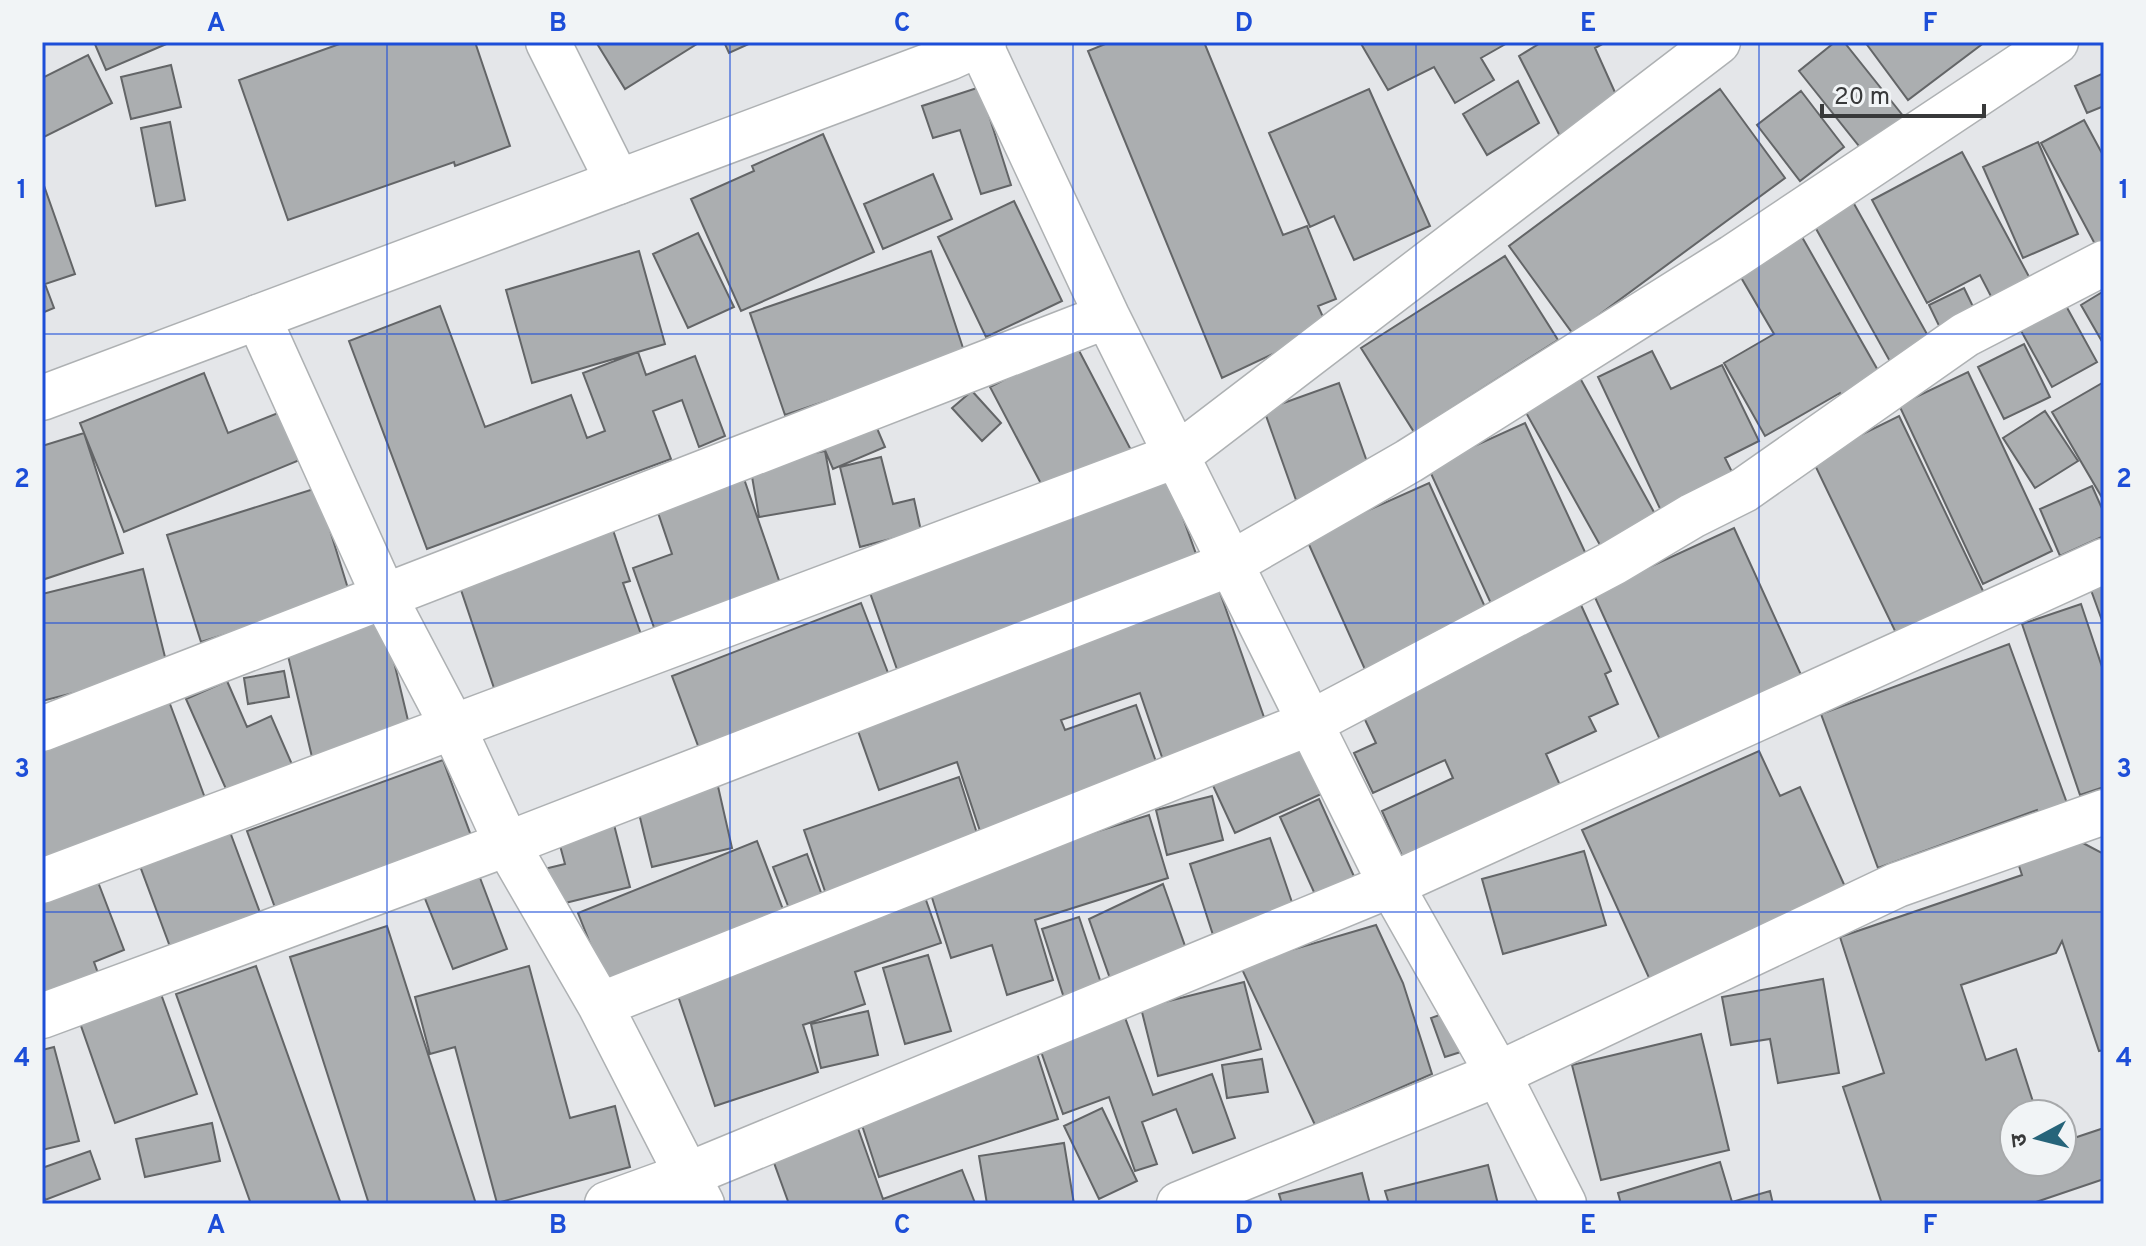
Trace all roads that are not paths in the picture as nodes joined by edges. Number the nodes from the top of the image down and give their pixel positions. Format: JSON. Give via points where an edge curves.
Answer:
{"nodes":[{"id":1,"x":548,"y":42,"type":"edge"},
{"id":2,"x":1718,"y":42,"type":"edge"},
{"id":3,"x":2056,"y":42,"type":"edge"},
{"id":4,"x":981,"y":43,"type":"edge"},
{"id":5,"x":618,"y":182,"type":"junction"},
{"id":6,"x":2104,"y":263,"type":"edge"},
{"id":7,"x":1107,"y":316,"type":"junction"},
{"id":8,"x":258,"y":317,"type":"junction"},
{"id":9,"x":42,"y":398,"type":"edge"},
{"id":10,"x":1178,"y":455,"type":"junction"},
{"id":11,"x":2104,"y":561,"type":"edge"},
{"id":12,"x":1230,"y":564,"type":"junction"},
{"id":13,"x":384,"y":596,"type":"junction"},
{"id":14,"x":1310,"y":723,"type":"junction"},
{"id":15,"x":453,"y":727,"type":"junction"},
{"id":16,"x":42,"y":729,"type":"edge"},
{"id":17,"x":2104,"y":812,"type":"edge"},
{"id":18,"x":507,"y":844,"type":"junction"},
{"id":19,"x":42,"y":881,"type":"edge"},
{"id":20,"x":1391,"y":885,"type":"junction"},
{"id":21,"x":600,"y":1005,"type":"junction"},
{"id":22,"x":42,"y":1016,"type":"edge"},
{"id":23,"x":1498,"y":1074,"type":"junction"},
{"id":24,"x":695,"y":1190,"type":"edge"},
{"id":25,"x":607,"y":1204,"type":"edge"},
{"id":26,"x":1179,"y":1204,"type":"edge"},
{"id":27,"x":1564,"y":1204,"type":"edge"}],
"edges":[{"from":1,"to":5,"type":"street"},
{"from":2,"to":10,"type":"street"},
{"from":3,"to":12,"type":"street","via":[[1720,266],[1409,461]]},
{"from":4,"to":5,"type":"street"},
{"from":4,"to":7,"type":"street"},
{"from":5,"to":8,"type":"street"},
{"from":6,"to":14,"type":"street","via":[[1965,335],[1744,490]]},
{"from":7,"to":10,"type":"street"},
{"from":7,"to":13,"type":"street"},
{"from":8,"to":9,"type":"street"},
{"from":8,"to":13,"type":"street"},
{"from":10,"to":12,"type":"street"},
{"from":10,"to":15,"type":"street"},
{"from":11,"to":20,"type":"street"},
{"from":12,"to":14,"type":"street"},
{"from":12,"to":18,"type":"street"},
{"from":13,"to":15,"type":"street"},
{"from":13,"to":16,"type":"street"},
{"from":14,"to":20,"type":"street"},
{"from":14,"to":21,"type":"street"},
{"from":15,"to":18,"type":"street"},
{"from":15,"to":19,"type":"street"},
{"from":17,"to":23,"type":"street","via":[[1897,885]]},
{"from":18,"to":21,"type":"street"},
{"from":18,"to":22,"type":"street"},
{"from":20,"to":23,"type":"street"},
{"from":20,"to":24,"type":"street"},
{"from":21,"to":24,"type":"street"},
{"from":23,"to":26,"type":"street"},
{"from":23,"to":27,"type":"street"},
{"from":24,"to":25,"type":"street"}]}
